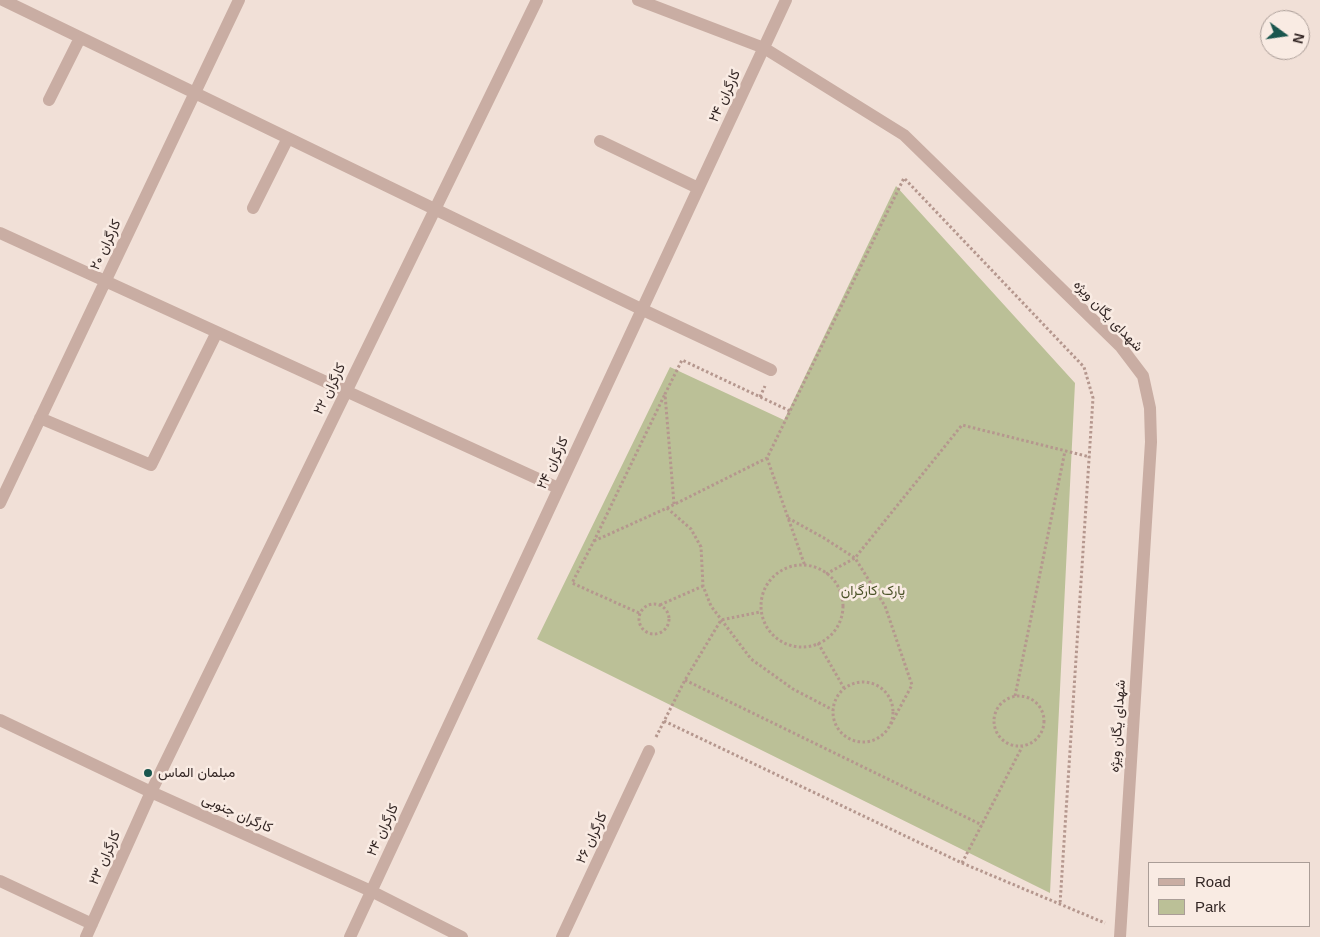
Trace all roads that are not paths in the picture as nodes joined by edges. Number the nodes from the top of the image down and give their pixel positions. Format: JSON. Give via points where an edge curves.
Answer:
{"nodes":[{"id":1,"x":2,"y":0,"type":"edge"},
{"id":2,"x":239,"y":0,"type":"edge"},
{"id":3,"x":537,"y":0,"type":"edge"},
{"id":4,"x":638,"y":0,"type":"edge"},
{"id":5,"x":786,"y":0,"type":"edge"},
{"id":6,"x":80,"y":38,"type":"junction"},
{"id":7,"x":764,"y":48,"type":"junction"},
{"id":8,"x":194,"y":93,"type":"junction"},
{"id":9,"x":49,"y":100,"type":"dead end"},
{"id":10,"x":288,"y":138,"type":"junction"},
{"id":11,"x":600,"y":141,"type":"dead end"},
{"id":12,"x":698,"y":188,"type":"junction"},
{"id":13,"x":253,"y":208,"type":"dead end"},
{"id":14,"x":435,"y":209,"type":"junction"},
{"id":15,"x":0,"y":233,"type":"edge"},
{"id":16,"x":105,"y":281,"type":"junction"},
{"id":17,"x":642,"y":309,"type":"junction"},
{"id":18,"x":218,"y":332,"type":"junction"},
{"id":19,"x":771,"y":370,"type":"dead end"},
{"id":20,"x":346,"y":391,"type":"junction"},
{"id":21,"x":40,"y":418,"type":"junction"},
{"id":22,"x":558,"y":488,"type":"junction"},
{"id":23,"x":0,"y":503,"type":"edge"},
{"id":24,"x":0,"y":720,"type":"edge"},
{"id":25,"x":649,"y":751,"type":"road end"},
{"id":26,"x":151,"y":792,"type":"junction"},
{"id":27,"x":0,"y":881,"type":"edge"},
{"id":28,"x":371,"y":891,"type":"junction"},
{"id":29,"x":92,"y":924,"type":"junction"},
{"id":30,"x":1120,"y":934,"type":"edge"},
{"id":31,"x":86,"y":937,"type":"edge"},
{"id":32,"x":350,"y":937,"type":"edge"},
{"id":33,"x":462,"y":937,"type":"edge"},
{"id":34,"x":562,"y":937,"type":"edge"}],
"edges":[{"from":1,"to":6,"type":"street"},
{"from":2,"to":8,"type":"street","name":"کارگران ۲۰"},
{"from":3,"to":14,"type":"street","name":"کارگران ۲۲"},
{"from":4,"to":7,"type":"street","name":"شهدای یگان ویژه"},
{"from":5,"to":7,"type":"street","name":"کارگران ۲۴"},
{"from":6,"to":8,"type":"street"},
{"from":6,"to":9,"type":"street"},
{"from":7,"to":12,"type":"street","name":"کارگران ۲۴"},
{"from":7,"to":30,"type":"street","name":"شهدای یگان ویژه","via":[[904,135],[1121,348],[1143,376],[1150,408],[1151,442]]},
{"from":8,"to":10,"type":"street"},
{"from":8,"to":16,"type":"street","name":"کارگران ۲۰"},
{"from":10,"to":13,"type":"street"},
{"from":10,"to":14,"type":"street"},
{"from":11,"to":12,"type":"street"},
{"from":12,"to":17,"type":"street","name":"کارگران ۲۴"},
{"from":14,"to":17,"type":"street"},
{"from":14,"to":20,"type":"street","name":"کارگران ۲۲"},
{"from":15,"to":16,"type":"street"},
{"from":16,"to":18,"type":"street"},
{"from":16,"to":21,"type":"street","name":"کارگران ۲۰"},
{"from":17,"to":19,"type":"street"},
{"from":17,"to":22,"type":"street","name":"کارگران ۲۴"},
{"from":18,"to":20,"type":"street"},
{"from":18,"to":21,"type":"street","via":[[151,465]]},
{"from":20,"to":22,"type":"street"},
{"from":20,"to":26,"type":"street","name":"کارگران ۲۲"},
{"from":21,"to":23,"type":"street","name":"کارگران ۲۰"},
{"from":22,"to":28,"type":"street","name":"کارگران ۲۴"},
{"from":24,"to":26,"type":"street","name":"کارگران جنوبی"},
{"from":25,"to":34,"type":"street","name":"کارگران ۲۶"},
{"from":26,"to":28,"type":"street","name":"کارگران جنوبی"},
{"from":26,"to":29,"type":"street","name":"کارگران ۲۳"},
{"from":27,"to":29,"type":"street"},
{"from":28,"to":32,"type":"street","name":"کارگران ۲۴"},
{"from":28,"to":33,"type":"street","name":"کارگران جنوبی"},
{"from":29,"to":31,"type":"street","name":"کارگران ۲۳"}]}
